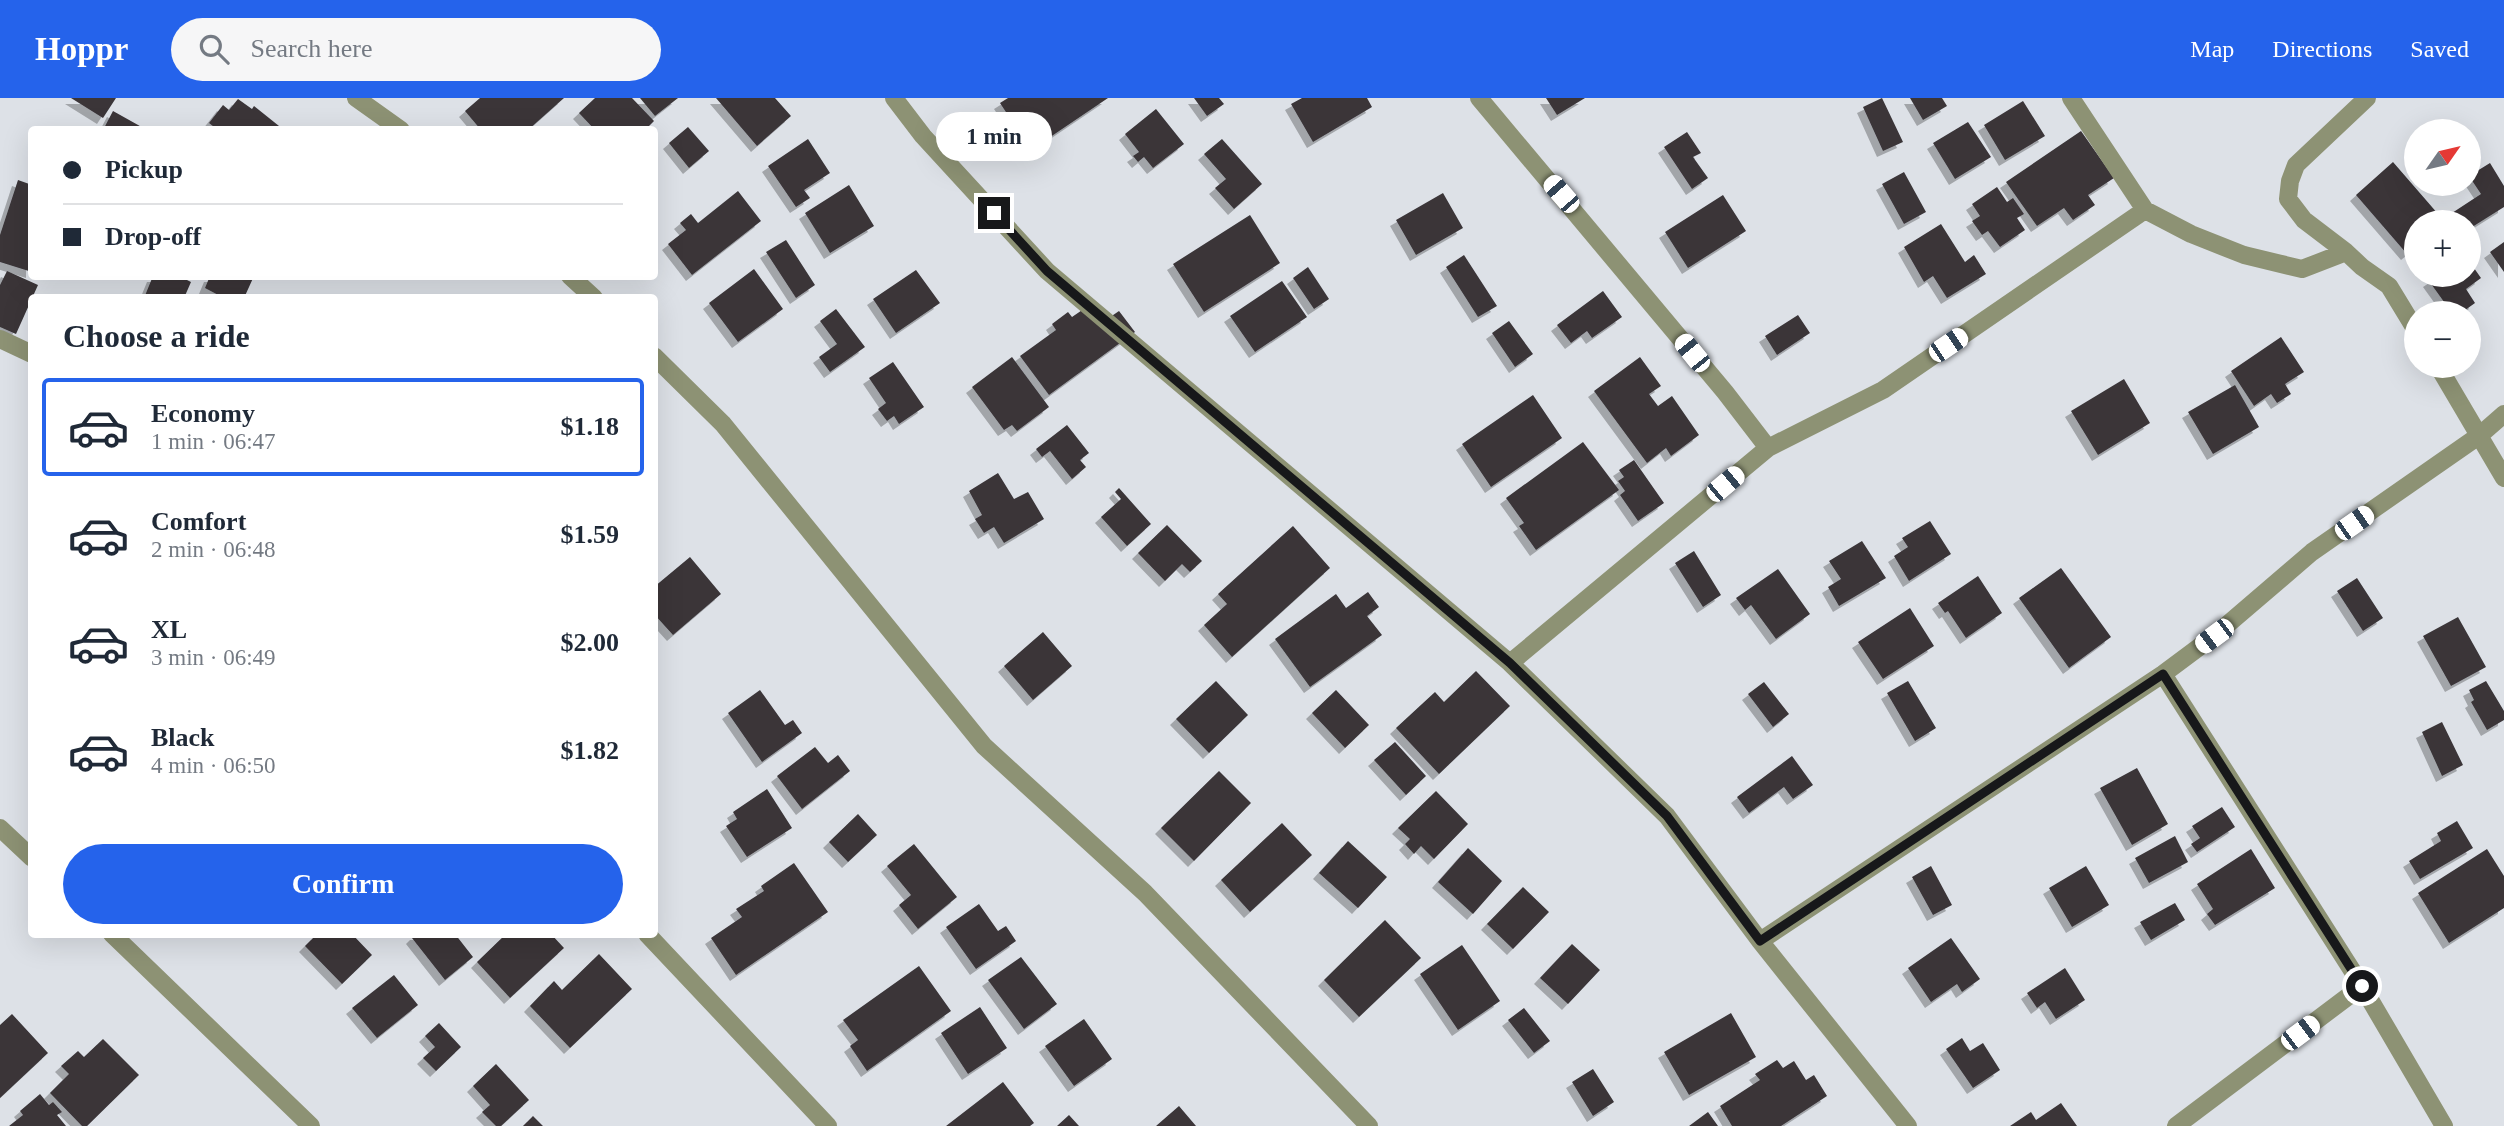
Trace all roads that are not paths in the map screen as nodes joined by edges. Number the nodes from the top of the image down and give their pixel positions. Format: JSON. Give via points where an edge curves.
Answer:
{"nodes":[{"id":1,"x":356,"y":98,"type":"edge"},
{"id":2,"x":894,"y":98,"type":"edge"},
{"id":3,"x":1479,"y":98,"type":"edge"},
{"id":4,"x":2071,"y":98,"type":"edge"},
{"id":5,"x":2367,"y":98,"type":"edge"},
{"id":6,"x":395,"y":126,"type":"edge"},
{"id":7,"x":2145,"y":210,"type":"junction"},
{"id":8,"x":2346,"y":252,"type":"junction"},
{"id":9,"x":574,"y":280,"type":"edge"},
{"id":10,"x":590,"y":294,"type":"edge"},
{"id":11,"x":2404,"y":310,"type":"edge"},
{"id":12,"x":0,"y":338,"type":"edge"},
{"id":13,"x":28,"y":352,"type":"edge"},
{"id":14,"x":658,"y":360,"type":"edge"},
{"id":15,"x":2445,"y":378,"type":"edge"},
{"id":16,"x":2504,"y":414,"type":"edge"},
{"id":17,"x":2480,"y":435,"type":"junction"},
{"id":18,"x":1768,"y":448,"type":"junction"},
{"id":19,"x":2504,"y":478,"type":"edge"},
{"id":20,"x":1510,"y":663,"type":"junction"},
{"id":21,"x":2163,"y":674,"type":"junction"},
{"id":22,"x":0,"y":828,"type":"edge"},
{"id":23,"x":28,"y":854,"type":"edge"},
{"id":24,"x":116,"y":938,"type":"edge"},
{"id":25,"x":651,"y":938,"type":"edge"},
{"id":26,"x":1760,"y":941,"type":"junction"},
{"id":27,"x":2362,"y":986,"type":"junction"},
{"id":28,"x":311,"y":1126,"type":"edge"},
{"id":29,"x":828,"y":1126,"type":"edge"},
{"id":30,"x":1369,"y":1126,"type":"edge"},
{"id":31,"x":1908,"y":1126,"type":"edge"},
{"id":32,"x":2176,"y":1126,"type":"edge"},
{"id":33,"x":2444,"y":1126,"type":"edge"}],
"edges":[{"from":1,"to":6,"type":"street"},
{"from":2,"to":20,"type":"street","via":[[1047,271]]},
{"from":3,"to":18,"type":"street"},
{"from":4,"to":7,"type":"street"},
{"from":5,"to":8,"type":"street","via":[[2296,165],[2290,181],[2288,199],[2304,220]]},
{"from":7,"to":8,"type":"street","via":[[2244,256],[2302,270]]},
{"from":7,"to":18,"type":"street","via":[[1883,390]]},
{"from":8,"to":11,"type":"street","via":[[2389,286]]},
{"from":9,"to":10,"type":"street"},
{"from":12,"to":13,"type":"street"},
{"from":14,"to":30,"type":"street","via":[[723,424],[984,746],[1145,893]]},
{"from":15,"to":17,"type":"street"},
{"from":16,"to":17,"type":"street"},
{"from":17,"to":19,"type":"street"},
{"from":17,"to":21,"type":"street","via":[[2312,552]]},
{"from":18,"to":20,"type":"street"},
{"from":20,"to":26,"type":"street","via":[[1667,816]]},
{"from":21,"to":26,"type":"street"},
{"from":21,"to":27,"type":"street"},
{"from":22,"to":23,"type":"street"},
{"from":24,"to":28,"type":"street"},
{"from":25,"to":29,"type":"street"},
{"from":26,"to":31,"type":"street"},
{"from":27,"to":32,"type":"street"},
{"from":27,"to":33,"type":"street"}]}
